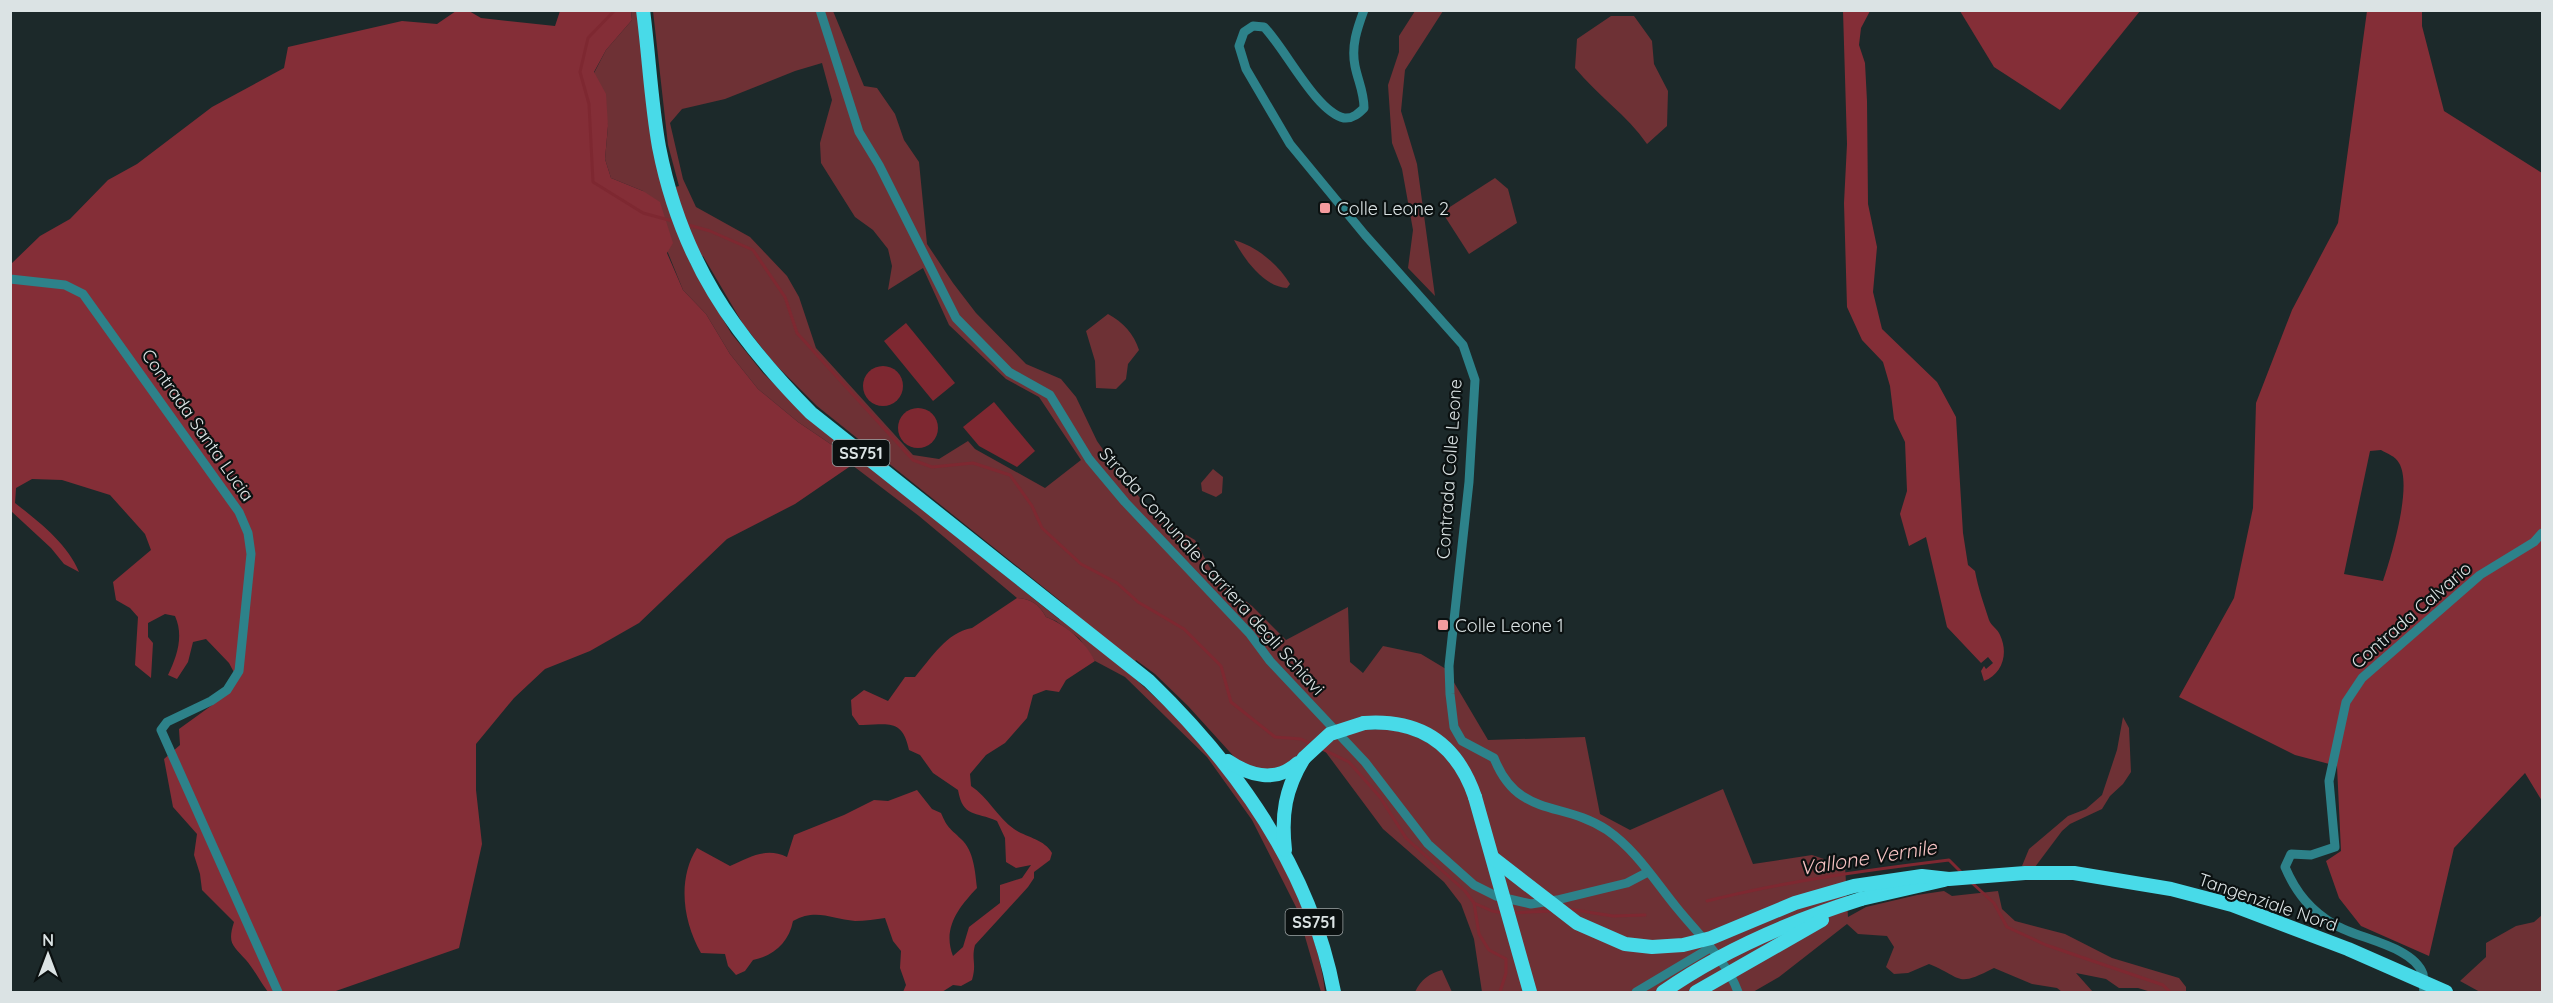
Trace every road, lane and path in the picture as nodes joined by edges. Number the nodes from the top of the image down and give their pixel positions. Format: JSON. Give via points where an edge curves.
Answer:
{"nodes":[{"id":1,"x":643,"y":10,"type":"edge"},
{"id":2,"x":820,"y":10,"type":"edge"},
{"id":3,"x":1365,"y":10,"type":"edge"},
{"id":4,"x":10,"y":279,"type":"edge"},
{"id":5,"x":2542,"y":533,"type":"edge"},
{"id":6,"x":1219,"y":755,"type":"junction"},
{"id":7,"x":1304,"y":758,"type":"junction"},
{"id":8,"x":1285,"y":855,"type":"junction"},
{"id":9,"x":1493,"y":858,"type":"junction"},
{"id":10,"x":1648,"y":872,"type":"junction"},
{"id":11,"x":1949,"y":879,"type":"junction"},
{"id":12,"x":1861,"y":899,"type":"junction"},
{"id":13,"x":1710,"y":948,"type":"junction"},
{"id":14,"x":278,"y":993,"type":"edge"},
{"id":15,"x":1334,"y":993,"type":"edge"},
{"id":16,"x":1530,"y":993,"type":"edge"},
{"id":17,"x":1636,"y":993,"type":"edge"},
{"id":18,"x":1663,"y":993,"type":"edge"},
{"id":19,"x":1696,"y":993,"type":"edge"},
{"id":20,"x":1738,"y":993,"type":"edge"},
{"id":21,"x":2424,"y":993,"type":"edge"},
{"id":22,"x":2446,"y":993,"type":"edge"}],
"edges":[{"from":1,"to":6,"type":"main road","number":"SS751","via":[[659,147],[670,189],[695,259],[736,329],[767,369],[811,413],[1131,667],[1182,712]]},
{"from":2,"to":10,"type":"street","name":"Strada Comunale Carriera degli Schiavi","via":[[859,132],[956,318],[1009,372],[1050,395],[1089,459],[1125,502],[1365,762],[1428,844],[1474,885],[1496,896],[1531,904],[1627,883]]},
{"from":3,"to":10,"type":"street","name":"Contrada Colle Leone","via":[[1353,49],[1364,108],[1347,118],[1333,114],[1321,102],[1264,27],[1253,26],[1244,32],[1239,46],[1246,69],[1290,144],[1365,236],[1463,345],[1475,380],[1469,482],[1449,666],[1454,727],[1468,746],[1494,758],[1503,781],[1515,792],[1528,801],[1587,819],[1606,830],[1625,844]]},
{"from":4,"to":14,"type":"street","name":"Contrada Santa Lucia","via":[[65,285],[83,294],[239,512],[248,533],[251,554],[239,671],[227,690],[167,722],[161,730]]},
{"from":5,"to":21,"type":"street","name":"Contrada Calvario","via":[[2480,575],[2362,678],[2346,702],[2332,760],[2329,781],[2335,847],[2311,855],[2292,854],[2284,867],[2295,892],[2319,915],[2406,955],[2422,973]]},
{"from":6,"to":7,"type":"main road","via":[[1258,775],[1288,772]]},
{"from":6,"to":8,"type":"main road"},
{"from":7,"to":8,"type":"main road","via":[[1292,777],[1282,811]]},
{"from":7,"to":9,"type":"main road","bridge":true,"via":[[1330,734],[1364,723],[1401,724],[1434,738],[1460,764],[1475,797]]},
{"from":8,"to":15,"type":"main road","number":"SS751","via":[[1316,928]]},
{"from":9,"to":11,"type":"main road","bridge":true,"via":[[1577,923],[1625,944],[1652,947],[1711,938],[1795,903],[1854,886],[1922,876]]},
{"from":9,"to":16,"type":"main road","bridge":true},
{"from":10,"to":13,"type":"street","name":"Contrada Colle Leone"},
{"from":11,"to":12,"type":"main road","name":"Tangenziale Nord","bridge":true},
{"from":11,"to":22,"type":"main road","name":"Tangenziale Nord","bridge":true,"via":[[2074,873],[2171,889],[2243,909],[2348,949]]},
{"from":12,"to":18,"type":"main road","name":"Tangenziale Nord","bridge":true,"via":[[1774,931]]},
{"from":12,"to":19,"type":"main road","bridge":true},
{"from":13,"to":17,"type":"street"},
{"from":13,"to":20,"type":"street","name":"Contrada Colle Leone"}]}
